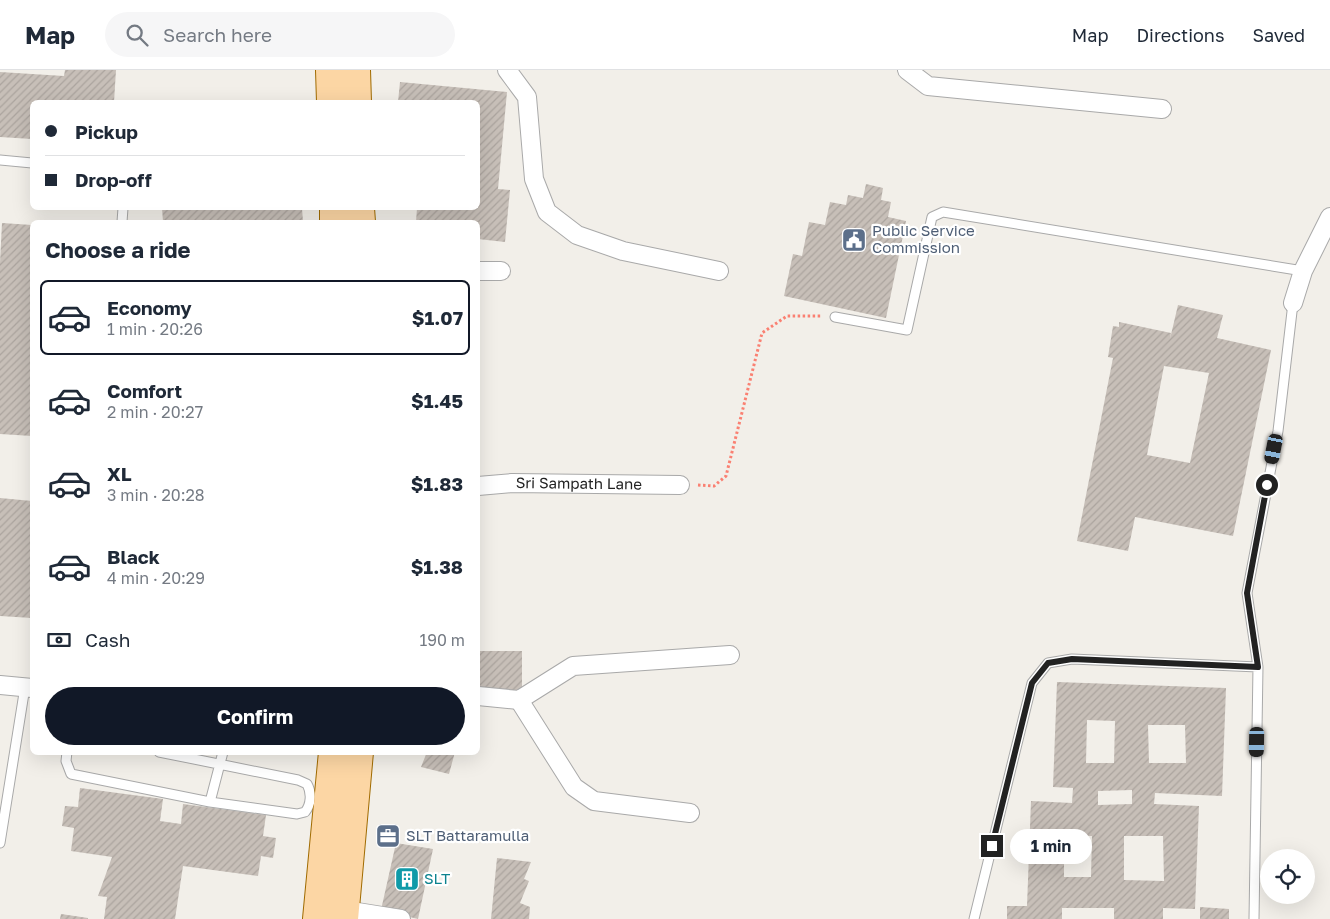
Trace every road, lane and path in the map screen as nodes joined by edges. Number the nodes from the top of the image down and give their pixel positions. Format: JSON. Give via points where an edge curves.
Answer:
{"nodes":[{"id":1,"x":330,"y":70,"type":"edge"},
{"id":2,"x":356,"y":70,"type":"edge"},
{"id":3,"x":507,"y":70,"type":"edge"},
{"id":4,"x":907,"y":70,"type":"edge"},
{"id":5,"x":331,"y":100,"type":"edge"},
{"id":6,"x":357,"y":100,"type":"edge"},
{"id":7,"x":1162,"y":108,"type":"dead end"},
{"id":8,"x":0,"y":160,"type":"edge"},
{"id":9,"x":30,"y":163,"type":"edge"},
{"id":10,"x":1330,"y":218,"type":"edge"},
{"id":11,"x":501,"y":270,"type":"dead end"},
{"id":12,"x":480,"y":271,"type":"edge"},
{"id":13,"x":1303,"y":271,"type":"junction"},
{"id":14,"x":719,"y":272,"type":"dead end"},
{"id":15,"x":1293,"y":303,"type":"joint"},
{"id":16,"x":835,"y":316,"type":"joint"},
{"id":17,"x":680,"y":485,"type":"joint"},
{"id":18,"x":480,"y":486,"type":"edge"},
{"id":19,"x":730,"y":655,"type":"dead end"},
{"id":20,"x":1258,"y":667,"type":"junction"},
{"id":21,"x":0,"y":685,"type":"edge"},
{"id":22,"x":29,"y":688,"type":"edge"},
{"id":23,"x":480,"y":696,"type":"edge"},
{"id":24,"x":519,"y":700,"type":"junction"},
{"id":25,"x":67,"y":755,"type":"edge"},
{"id":26,"x":174,"y":755,"type":"edge"},
{"id":27,"x":223,"y":755,"type":"edge"},
{"id":28,"x":333,"y":755,"type":"edge"},
{"id":29,"x":359,"y":755,"type":"edge"},
{"id":30,"x":221,"y":765,"type":"junction"},
{"id":31,"x":210,"y":802,"type":"junction"},
{"id":32,"x":690,"y":813,"type":"dead end"},
{"id":33,"x":0,"y":843,"type":"edge"},
{"id":34,"x":345,"y":914,"type":"edge"},
{"id":35,"x":317,"y":919,"type":"edge"},
{"id":36,"x":400,"y":919,"type":"edge"},
{"id":37,"x":974,"y":919,"type":"edge"},
{"id":38,"x":1254,"y":919,"type":"edge"}],
"edges":[{"from":1,"to":5,"type":"main road"},
{"from":2,"to":6,"type":"main road"},
{"from":3,"to":14,"type":"street","via":[[527,97],[534,178],[547,212],[577,235],[623,251]]},
{"from":4,"to":7,"type":"street","via":[[928,86]]},
{"from":8,"to":9,"type":"lane"},
{"from":10,"to":13,"type":"street"},
{"from":11,"to":12,"type":"street"},
{"from":13,"to":15,"type":"street"},
{"from":13,"to":16,"type":"lane","via":[[943,212],[932,217],[908,330]]},
{"from":15,"to":20,"type":"lane","via":[[1278,431],[1247,593]]},
{"from":16,"to":17,"type":"path","via":[[787,316],[762,333],[726,476],[714,486]]},
{"from":17,"to":18,"type":"street","name":"Sri Sampath Lane"},
{"from":19,"to":24,"type":"street","via":[[572,666]]},
{"from":20,"to":37,"type":"lane","via":[[1072,659],[1048,663],[1032,683]]},
{"from":20,"to":38,"type":"lane"},
{"from":21,"to":22,"type":"street"},
{"from":22,"to":33,"type":"lane"},
{"from":23,"to":24,"type":"street"},
{"from":24,"to":32,"type":"street","via":[[574,787],[594,802]]},
{"from":25,"to":31,"type":"lane","via":[[71,774]]},
{"from":26,"to":30,"type":"lane"},
{"from":27,"to":30,"type":"lane"},
{"from":28,"to":35,"type":"main road"},
{"from":29,"to":34,"type":"main road"},
{"from":30,"to":31,"type":"lane"},
{"from":30,"to":31,"type":"lane","via":[[307,784],[309,808],[296,814]]},
{"from":34,"to":36,"type":"street"}]}
